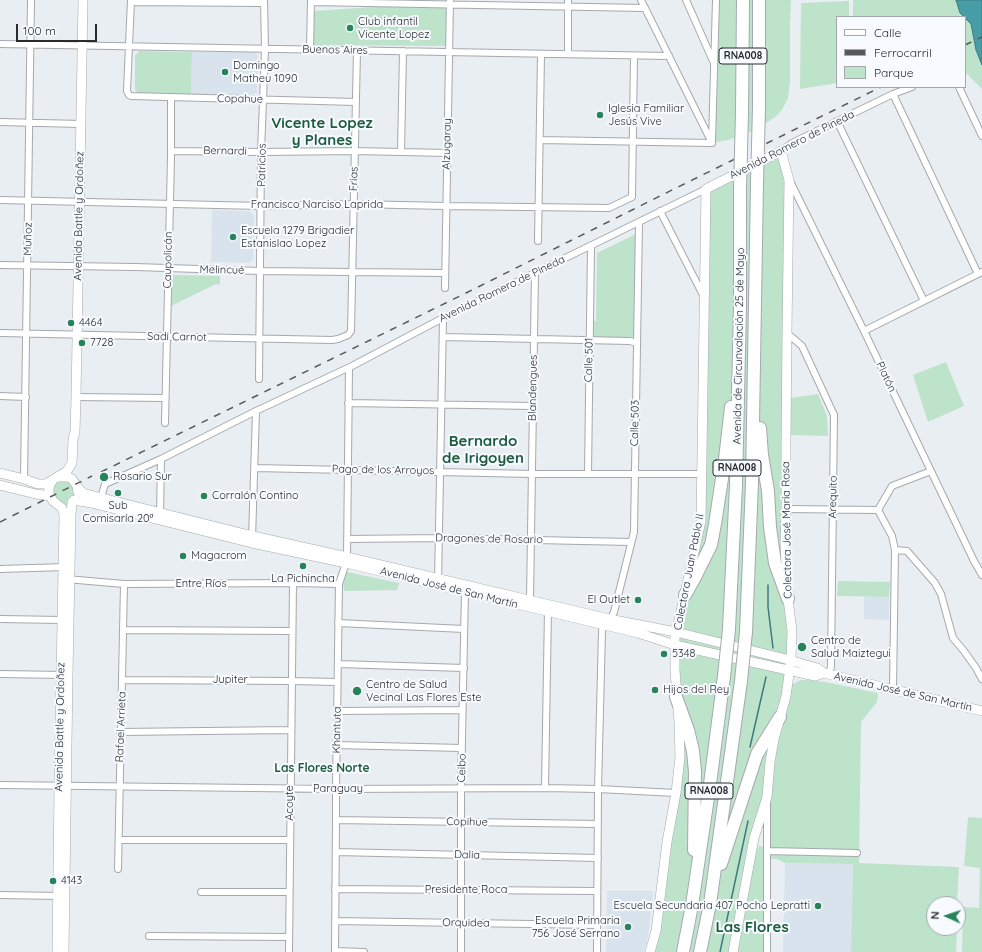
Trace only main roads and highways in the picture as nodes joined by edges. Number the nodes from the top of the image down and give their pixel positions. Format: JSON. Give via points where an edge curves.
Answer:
{"nodes":[{"id":1,"x":83,"y":0,"type":"edge"},
{"id":2,"x":743,"y":0,"type":"edge"},
{"id":3,"x":759,"y":0,"type":"edge"},
{"id":4,"x":781,"y":151,"type":"joint"},
{"id":5,"x":706,"y":189,"type":"joint"},
{"id":6,"x":740,"y":306,"type":"junction"},
{"id":7,"x":754,"y":367,"type":"junction"},
{"id":8,"x":74,"y":432,"type":"junction"},
{"id":9,"x":0,"y":473,"type":"edge"},
{"id":10,"x":56,"y":478,"type":"junction"},
{"id":11,"x":76,"y":485,"type":"junction"},
{"id":12,"x":0,"y":486,"type":"edge"},
{"id":13,"x":50,"y":496,"type":"junction"},
{"id":14,"x":73,"y":501,"type":"junction"},
{"id":15,"x":57,"y":504,"type":"junction"},
{"id":16,"x":160,"y":516,"type":"junction"},
{"id":17,"x":66,"y":567,"type":"junction"},
{"id":18,"x":66,"y":579,"type":"junction"},
{"id":19,"x":465,"y":589,"type":"junction"},
{"id":20,"x":685,"y":595,"type":"junction"},
{"id":21,"x":788,"y":598,"type":"junction"},
{"id":22,"x":548,"y":608,"type":"junction"},
{"id":23,"x":606,"y":622,"type":"junction"},
{"id":24,"x":676,"y":632,"type":"junction"},
{"id":25,"x":675,"y":645,"type":"junction"},
{"id":26,"x":791,"y":660,"type":"junction"},
{"id":27,"x":790,"y":670,"type":"junction"},
{"id":28,"x":826,"y":674,"type":"junction"},
{"id":29,"x":64,"y":675,"type":"junction"},
{"id":30,"x":676,"y":696,"type":"junction"},
{"id":31,"x":982,"y":711,"type":"edge"},
{"id":32,"x":780,"y":717,"type":"junction"},
{"id":33,"x":61,"y":896,"type":"junction"},
{"id":34,"x":710,"y":904,"type":"junction"},
{"id":35,"x":692,"y":905,"type":"junction"},
{"id":36,"x":57,"y":952,"type":"edge"},
{"id":37,"x":64,"y":952,"type":"edge"},
{"id":38,"x":650,"y":952,"type":"edge"},
{"id":39,"x":683,"y":952,"type":"edge"},
{"id":40,"x":700,"y":952,"type":"edge"},
{"id":41,"x":733,"y":952,"type":"edge"}],
"edges":[{"from":1,"to":8,"type":"main road","name":"Avenida Battle y Ordoñez"},
{"from":2,"to":6,"type":"highway","name":"Avenida de Circunvalación 25 de Mayo","number":"RNA008","bridge":true},
{"from":3,"to":7,"type":"highway","name":"Avenida de Circunvalación 25 de Mayo","number":"RNA008","bridge":true},
{"from":4,"to":5,"type":"main road","name":"Avenida Romero de Pineda"},
{"from":4,"to":21,"type":"main road","name":"Colectora José María Rosa","via":[[789,180],[785,545]]},
{"from":5,"to":20,"type":"main road","name":"Colectora Juan Pablo II","via":[[701,521]]},
{"from":6,"to":20,"type":"highway","number":"RNA008","via":[[726,451],[715,524],[711,545]]},
{"from":6,"to":35,"type":"highway","name":"Avenida de Circunvalación 25 de Mayo","number":"RNA008","bridge":true,"via":[[736,485],[729,629]]},
{"from":7,"to":21,"type":"highway","via":[[775,562]]},
{"from":7,"to":34,"type":"highway","name":"Avenida de Circunvalación 25 de Mayo","number":"RNA008","bridge":true,"via":[[746,632]]},
{"from":8,"to":10,"type":"main road","name":"Avenida Battle y Ordoñez","via":[[72,463],[68,471]]},
{"from":8,"to":11,"type":"main road","name":"Avenida Battle y Ordoñez"},
{"from":9,"to":10,"type":"main road","via":[[38,484],[46,484]]},
{"from":10,"to":11,"type":"main road","via":[[68,477]]},
{"from":10,"to":13,"type":"main road","via":[[50,484]]},
{"from":11,"to":14,"type":"main road","via":[[78,494]]},
{"from":11,"to":16,"type":"main road","name":"Avenida José de San Martín","via":[[83,493]]},
{"from":12,"to":13,"type":"main road"},
{"from":13,"to":15,"type":"main road"},
{"from":14,"to":15,"type":"main road","via":[[68,505]]},
{"from":14,"to":16,"type":"main road","name":"Avenida José de San Martín"},
{"from":14,"to":17,"type":"main road","name":"Avenida Battle y Ordoñez"},
{"from":15,"to":17,"type":"main road","name":"Avenida Battle y Ordoñez","via":[[62,508],[64,515]]},
{"from":16,"to":19,"type":"main road","name":"Avenida José de San Martín"},
{"from":17,"to":18,"type":"main road","name":"Avenida Battle y Ordoñez"},
{"from":18,"to":29,"type":"main road","name":"Avenida Battle y Ordoñez"},
{"from":18,"to":29,"type":"main road","name":"Avenida Battle y Ordoñez","via":[[62,620]]},
{"from":19,"to":22,"type":"main road","name":"Avenida José de San Martín"},
{"from":19,"to":22,"type":"main road","name":"Avenida José de San Martín","via":[[530,600]]},
{"from":20,"to":24,"type":"main road","name":"Colectora Juan Pablo II"},
{"from":21,"to":26,"type":"main road","name":"Colectora José María Rosa","via":[[792,632]]},
{"from":22,"to":23,"type":"main road","name":"Avenida José de San Martín"},
{"from":23,"to":24,"type":"main road","name":"Avenida José de San Martín"},
{"from":23,"to":25,"type":"main road","name":"Avenida José de San Martín"},
{"from":24,"to":25,"type":"main road","name":"Colectora Juan Pablo II"},
{"from":24,"to":26,"type":"main road","name":"Avenida José de San Martín"},
{"from":25,"to":27,"type":"main road","name":"Avenida José de San Martín"},
{"from":25,"to":30,"type":"main road","name":"Colectora Juan Pablo II"},
{"from":26,"to":27,"type":"main road","name":"Colectora José María Rosa"},
{"from":26,"to":28,"type":"main road","name":"Avenida José de San Martín","via":[[817,668]]},
{"from":27,"to":28,"type":"main road","name":"Avenida José de San Martín","via":[[815,676]]},
{"from":27,"to":32,"type":"main road","name":"Colectora José María Rosa"},
{"from":28,"to":31,"type":"main road","name":"Avenida José de San Martín"},
{"from":29,"to":33,"type":"main road","name":"Avenida Battle y Ordoñez"},
{"from":30,"to":35,"type":"highway","via":[[688,730],[695,772]]},
{"from":30,"to":38,"type":"main road","name":"Colectora Juan Pablo II","via":[[680,757],[656,931]]},
{"from":32,"to":34,"type":"highway","via":[[757,754]]},
{"from":32,"to":41,"type":"main road","name":"Colectora José María Rosa","via":[[770,762],[767,797],[754,838]]},
{"from":33,"to":36,"type":"main road","name":"Avenida Battle y Ordoñez"},
{"from":33,"to":37,"type":"main road","name":"Avenida Battle y Ordoñez"},
{"from":34,"to":40,"type":"highway","name":"Avenida de Circunvalación 25 de Mayo","number":"RNA008"},
{"from":35,"to":39,"type":"highway","name":"Avenida de Circunvalación 25 de Mayo","number":"RNA008"}]}
